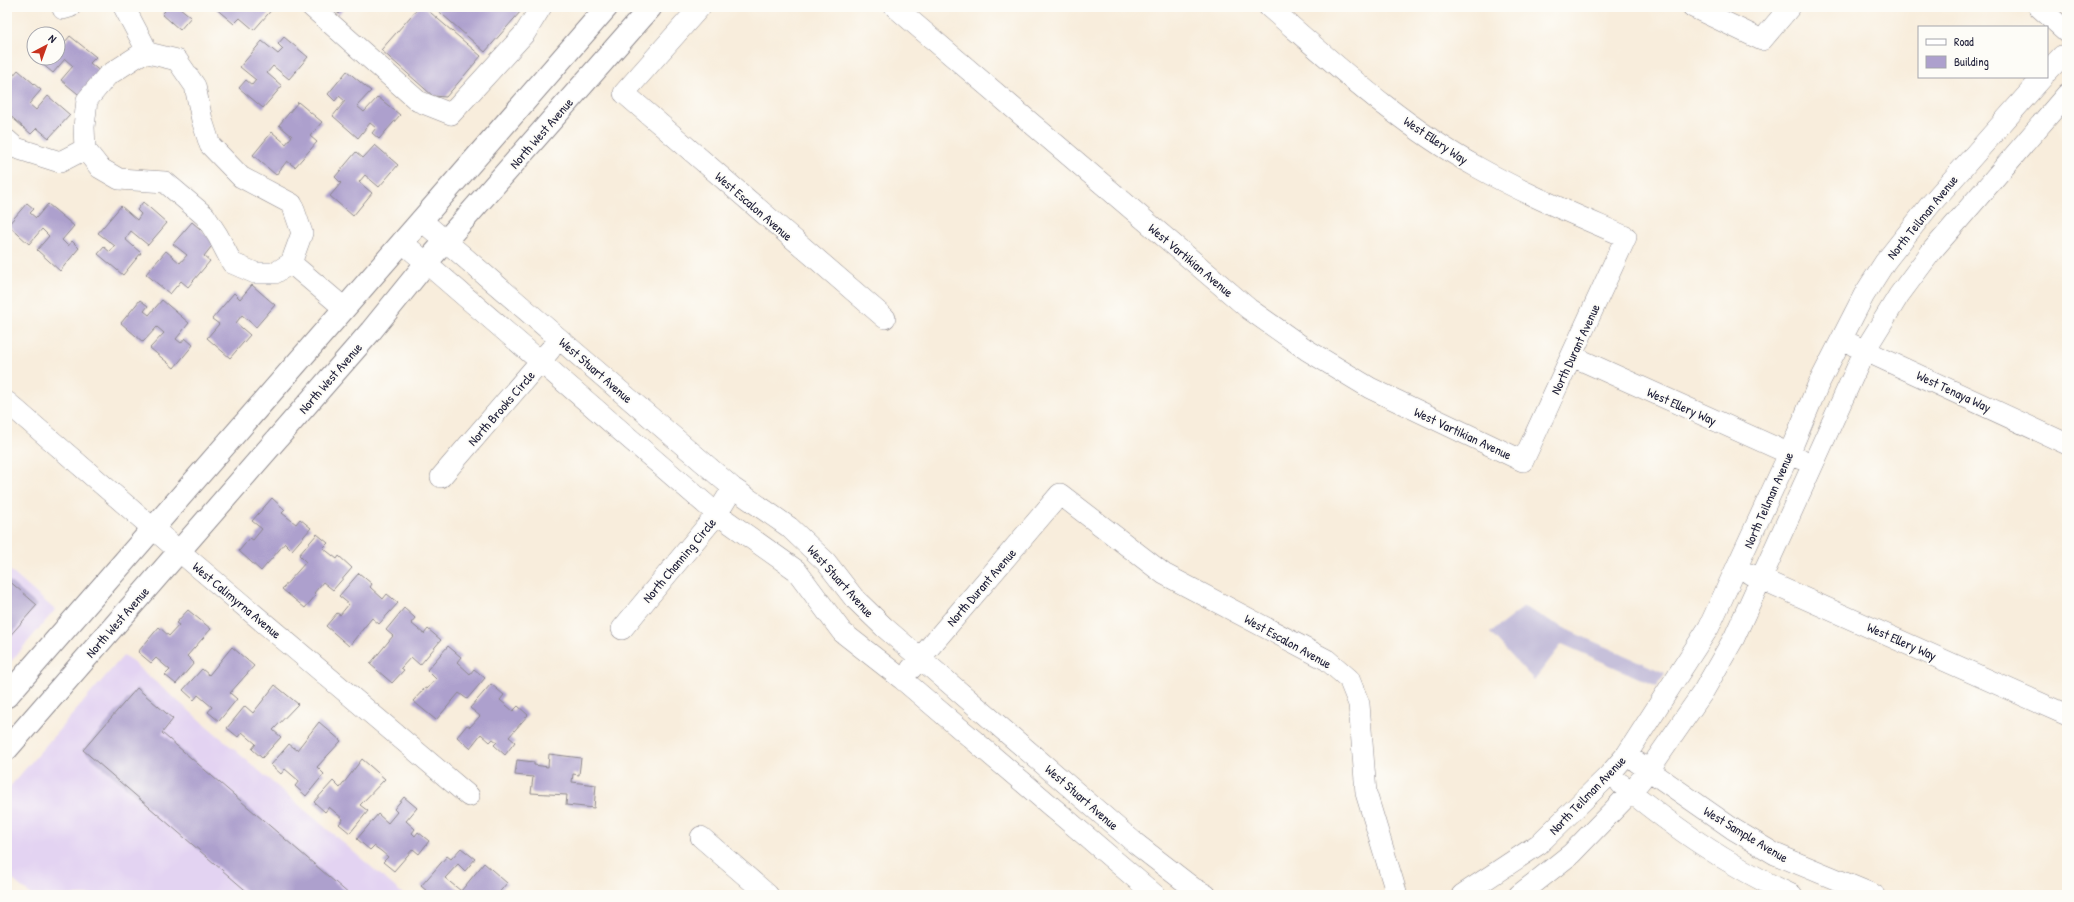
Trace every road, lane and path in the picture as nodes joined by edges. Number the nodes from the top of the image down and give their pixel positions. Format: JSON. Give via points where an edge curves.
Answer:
{"nodes":[{"id":1,"x":124,"y":7,"type":"edge"},
{"id":2,"x":312,"y":7,"type":"edge"},
{"id":3,"x":540,"y":7,"type":"edge"},
{"id":4,"x":607,"y":7,"type":"edge"},
{"id":5,"x":651,"y":7,"type":"edge"},
{"id":6,"x":700,"y":7,"type":"edge"},
{"id":7,"x":895,"y":7,"type":"edge"},
{"id":8,"x":1269,"y":7,"type":"edge"},
{"id":9,"x":1693,"y":7,"type":"edge"},
{"id":10,"x":1790,"y":7,"type":"edge"},
{"id":11,"x":2039,"y":7,"type":"edge"},
{"id":12,"x":2067,"y":32,"type":"edge"},
{"id":13,"x":144,"y":52,"type":"junction"},
{"id":14,"x":2067,"y":54,"type":"edge"},
{"id":15,"x":2048,"y":71,"type":"edge"},
{"id":16,"x":2042,"y":78,"type":"edge"},
{"id":17,"x":2067,"y":94,"type":"edge"},
{"id":18,"x":7,"y":140,"type":"edge"},
{"id":19,"x":85,"y":149,"type":"junction"},
{"id":20,"x":421,"y":220,"type":"junction"},
{"id":21,"x":1626,"y":237,"type":"joint"},
{"id":22,"x":446,"y":241,"type":"junction"},
{"id":23,"x":402,"y":242,"type":"junction"},
{"id":24,"x":428,"y":262,"type":"junction"},
{"id":25,"x":291,"y":263,"type":"junction"},
{"id":26,"x":344,"y":308,"type":"junction"},
{"id":27,"x":885,"y":318,"type":"dead end"},
{"id":28,"x":558,"y":338,"type":"junction"},
{"id":29,"x":1840,"y":339,"type":"junction"},
{"id":30,"x":1865,"y":350,"type":"junction"},
{"id":31,"x":1572,"y":356,"type":"junction"},
{"id":32,"x":542,"y":361,"type":"junction"},
{"id":33,"x":7,"y":402,"type":"edge"},
{"id":34,"x":2067,"y":444,"type":"edge"},
{"id":35,"x":1789,"y":454,"type":"junction"},
{"id":36,"x":1523,"y":461,"type":"joint"},
{"id":37,"x":1814,"y":465,"type":"junction"},
{"id":38,"x":441,"y":477,"type":"dead end"},
{"id":39,"x":733,"y":488,"type":"junction"},
{"id":40,"x":1060,"y":494,"type":"joint"},
{"id":41,"x":717,"y":514,"type":"junction"},
{"id":42,"x":153,"y":529,"type":"junction"},
{"id":43,"x":179,"y":552,"type":"junction"},
{"id":44,"x":1737,"y":568,"type":"junction"},
{"id":45,"x":1761,"y":579,"type":"junction"},
{"id":46,"x":622,"y":629,"type":"dead end"},
{"id":47,"x":920,"y":658,"type":"junction"},
{"id":48,"x":902,"y":679,"type":"junction"},
{"id":49,"x":7,"y":696,"type":"edge"},
{"id":50,"x":2067,"y":715,"type":"edge"},
{"id":51,"x":7,"y":749,"type":"edge"},
{"id":52,"x":1627,"y":754,"type":"junction"},
{"id":53,"x":1649,"y":770,"type":"junction"},
{"id":54,"x":1609,"y":775,"type":"junction"},
{"id":55,"x":1631,"y":792,"type":"junction"},
{"id":56,"x":470,"y":796,"type":"dead end"},
{"id":57,"x":701,"y":838,"type":"dead end"},
{"id":58,"x":1861,"y":893,"type":"edge"},
{"id":59,"x":768,"y":895,"type":"edge"},
{"id":60,"x":1155,"y":895,"type":"edge"},
{"id":61,"x":1206,"y":895,"type":"edge"},
{"id":62,"x":1397,"y":895,"type":"edge"},
{"id":63,"x":1462,"y":895,"type":"edge"},
{"id":64,"x":1519,"y":895,"type":"edge"},
{"id":65,"x":1792,"y":895,"type":"edge"}],
"edges":[{"from":1,"to":13,"type":"street"},
{"from":2,"to":3,"type":"street","via":[[418,101],[452,114],[525,33]]},
{"from":4,"to":20,"type":"main road"},
{"from":5,"to":22,"type":"main road","name":"North West Avenue"},
{"from":6,"to":27,"type":"street","name":"West Escalon Avenue","via":[[624,93]]},
{"from":7,"to":36,"type":"street","name":"West Vartikian Avenue","via":[[1249,309],[1307,350],[1370,388]]},
{"from":8,"to":21,"type":"street","name":"West Ellery Way","via":[[1369,93],[1420,131],[1477,167]]},
{"from":9,"to":10,"type":"street","via":[[1762,40]]},
{"from":11,"to":12,"type":"street"},
{"from":13,"to":19,"type":"street","via":[[107,76],[87,100]]},
{"from":13,"to":25,"type":"street","via":[[177,60],[195,86],[210,145],[241,177],[292,204],[302,233]]},
{"from":14,"to":15,"type":"street"},
{"from":16,"to":29,"type":"street","name":"North Teilman Avenue","via":[[1930,205],[1886,262]]},
{"from":17,"to":30,"type":"street","name":"North Teilman Avenue","via":[[1931,252],[1899,295]]},
{"from":18,"to":19,"type":"street","via":[[16,148],[60,162]]},
{"from":19,"to":25,"type":"street","via":[[100,168],[119,179],[165,182],[204,216],[232,263],[255,273],[275,273]]},
{"from":20,"to":22,"type":"street","name":"West Stuart Avenue"},
{"from":20,"to":23,"type":"main road"},
{"from":21,"to":31,"type":"street","name":"North Durant Avenue"},
{"from":22,"to":24,"type":"main road","name":"North West Avenue"},
{"from":22,"to":28,"type":"street","name":"West Stuart Avenue"},
{"from":23,"to":24,"type":"street","name":"West Stuart Avenue"},
{"from":23,"to":26,"type":"main road"},
{"from":24,"to":32,"type":"street","name":"West Stuart Avenue"},
{"from":24,"to":43,"type":"main road","name":"North West Avenue"},
{"from":25,"to":26,"type":"street"},
{"from":26,"to":42,"type":"main road"},
{"from":28,"to":32,"type":"street","name":"North Brooks Circle"},
{"from":28,"to":39,"type":"street","name":"West Stuart Avenue"},
{"from":29,"to":30,"type":"street","name":"West Tenaya Way"},
{"from":29,"to":35,"type":"street","name":"North Teilman Avenue"},
{"from":30,"to":34,"type":"street","name":"West Tenaya Way"},
{"from":30,"to":37,"type":"street","name":"North Teilman Avenue"},
{"from":31,"to":35,"type":"street","name":"West Ellery Way"},
{"from":31,"to":36,"type":"street","name":"North Durant Avenue"},
{"from":32,"to":38,"type":"street","name":"North Brooks Circle"},
{"from":32,"to":41,"type":"street","name":"West Stuart Avenue"},
{"from":33,"to":42,"type":"street","name":"West Calimyrna Avenue"},
{"from":35,"to":37,"type":"street","name":"West Ellery Way"},
{"from":35,"to":44,"type":"street","name":"North Teilman Avenue"},
{"from":37,"to":45,"type":"street","name":"North Teilman Avenue"},
{"from":39,"to":41,"type":"street","name":"North Channing Circle"},
{"from":39,"to":47,"type":"street","name":"West Stuart Avenue","via":[[789,527],[826,562],[854,598]]},
{"from":40,"to":47,"type":"street","name":"North Durant Avenue"},
{"from":40,"to":62,"type":"street","name":"West Escalon Avenue","via":[[1164,574],[1327,660],[1349,679],[1359,704],[1366,794]]},
{"from":41,"to":46,"type":"street","name":"North Channing Circle"},
{"from":41,"to":48,"type":"street","name":"West Stuart Avenue","via":[[796,570],[842,632]]},
{"from":42,"to":43,"type":"street","name":"West Calimyrna Avenue"},
{"from":42,"to":49,"type":"main road"},
{"from":43,"to":51,"type":"main road","name":"North West Avenue"},
{"from":43,"to":56,"type":"street","name":"West Calimyrna Avenue"},
{"from":44,"to":45,"type":"street","name":"West Ellery Way"},
{"from":44,"to":52,"type":"street","name":"North Teilman Avenue","via":[[1709,626]]},
{"from":45,"to":50,"type":"street","name":"West Ellery Way"},
{"from":45,"to":53,"type":"street","name":"North Teilman Avenue","via":[[1734,638],[1703,692]]},
{"from":47,"to":48,"type":"street","name":"North Durant Avenue"},
{"from":47,"to":61,"type":"street","name":"West Stuart Avenue","via":[[1135,843],[1193,888]]},
{"from":48,"to":60,"type":"street","name":"West Stuart Avenue"},
{"from":52,"to":53,"type":"street","name":"West Sample Avenue"},
{"from":52,"to":54,"type":"street","name":"North Teilman Avenue"},
{"from":53,"to":55,"type":"street","name":"North Teilman Avenue"},
{"from":53,"to":58,"type":"street","name":"West Sample Avenue","via":[[1733,829],[1775,854]]},
{"from":54,"to":55,"type":"street"},
{"from":54,"to":63,"type":"street","name":"North Teilman Avenue","via":[[1539,844]]},
{"from":55,"to":64,"type":"street","name":"North Teilman Avenue","via":[[1571,854]]},
{"from":55,"to":65,"type":"street","via":[[1702,846],[1753,877]]},
{"from":57,"to":59,"type":"street"}]}
